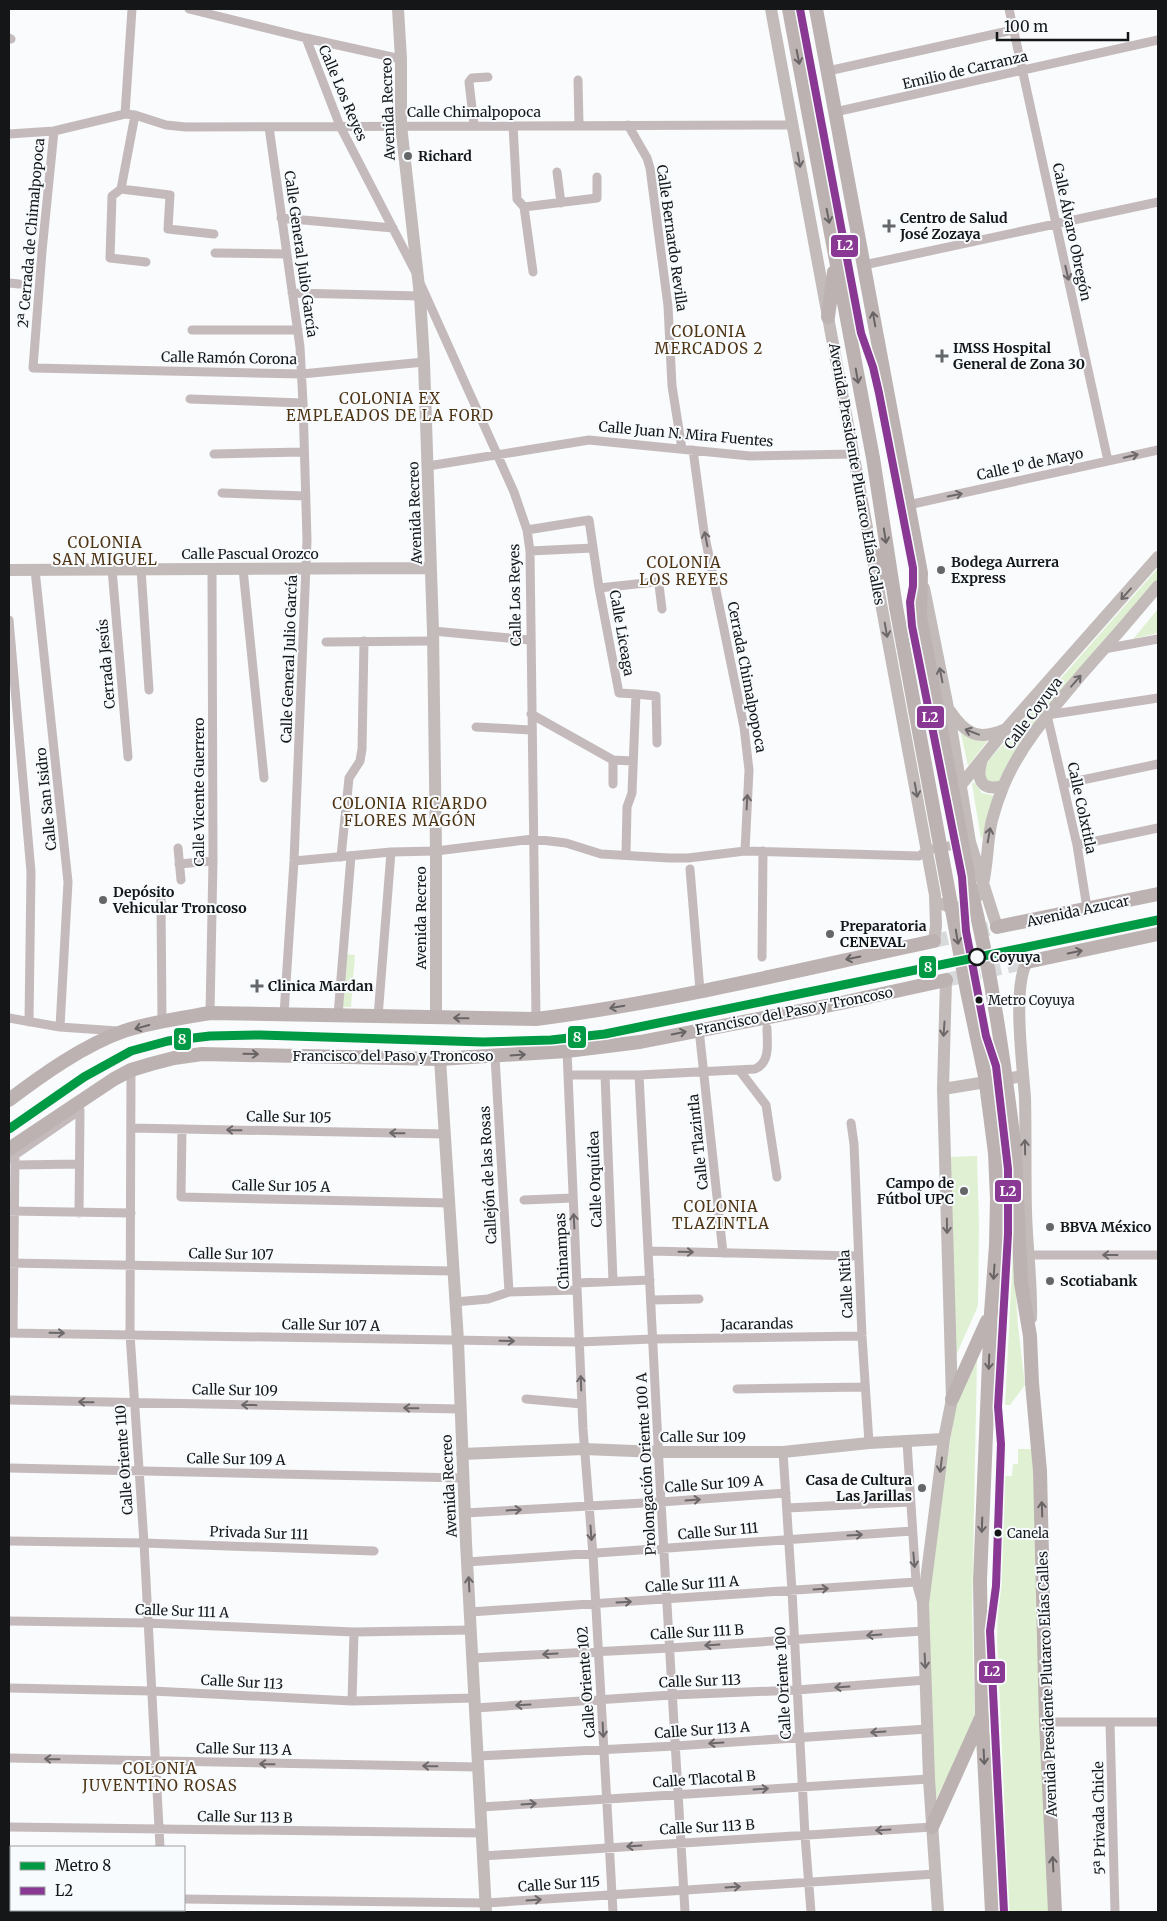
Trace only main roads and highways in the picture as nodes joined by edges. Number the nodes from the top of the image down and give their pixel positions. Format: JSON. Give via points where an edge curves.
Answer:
{"nodes":[{"id":1,"x":789,"y":9,"type":"edge"},
{"id":2,"x":816,"y":9,"type":"edge"},
{"id":3,"x":835,"y":256,"type":"junction"},
{"id":4,"x":828,"y":317,"type":"road end"},
{"id":5,"x":871,"y":548,"type":"road end"},
{"id":6,"x":895,"y":600,"type":"junction"},
{"id":7,"x":1158,"y":894,"type":"edge"},
{"id":8,"x":997,"y":927,"type":"tunnel mouth"},
{"id":9,"x":1158,"y":934,"type":"edge"},
{"id":10,"x":934,"y":941,"type":"tunnel mouth"},
{"id":11,"x":1027,"y":962,"type":"tunnel mouth"},
{"id":12,"x":946,"y":980,"type":"tunnel mouth"},
{"id":13,"x":9,"y":1100,"type":"edge"},
{"id":14,"x":12,"y":1157,"type":"edge"},
{"id":15,"x":990,"y":1314,"type":"junction"},
{"id":16,"x":952,"y":1399,"type":"road end"},
{"id":17,"x":982,"y":1716,"type":"junction"},
{"id":18,"x":932,"y":1827,"type":"road end"},
{"id":19,"x":992,"y":1912,"type":"edge"},
{"id":20,"x":1055,"y":1912,"type":"edge"}],
"edges":[{"from":1,"to":3,"type":"main road","name":"Avenida Presidente Plutarco Elías Calles","one_way":true},
{"from":20,"to":2,"type":"main road","name":"Avenida Presidente Plutarco Elías Calles","one_way":true,"bridge":true,"via":[[1046,1722],[1040,1471],[1030,1336],[1021,1283],[1015,1150],[996,1012],[920,616],[921,573]]},
{"from":3,"to":4,"type":"main road"},
{"from":3,"to":6,"type":"main road","name":"Avenida Presidente Plutarco Elías Calles","one_way":true,"via":[[873,458]]},
{"from":5,"to":6,"type":"main road"},
{"from":6,"to":15,"type":"main road","name":"Avenida Presidente Plutarco Elías Calles","one_way":true,"bridge":true,"via":[[985,1076],[995,1154],[997,1208]]},
{"from":7,"to":8,"type":"main road","name":"Avenida Azucar"},
{"from":11,"to":9,"type":"main road","one_way":true},
{"from":10,"to":13,"type":"main road","one_way":true,"via":[[700,991],[536,1019],[210,1013],[162,1021],[98,1043],[44,1074]]},
{"from":14,"to":12,"type":"main road","name":"Francisco del Paso y Troncoso","one_way":true,"via":[[86,1096],[132,1070],[174,1058],[202,1054],[440,1059],[567,1051],[640,1042]]},
{"from":15,"to":16,"type":"main road"},
{"from":15,"to":17,"type":"main road","name":"Avenida Presidente Plutarco Elías Calles","one_way":true,"via":[[980,1580]]},
{"from":17,"to":18,"type":"main road"},
{"from":17,"to":19,"type":"main road","name":"Avenida Presidente Plutarco Elías Calles","one_way":true}]}
